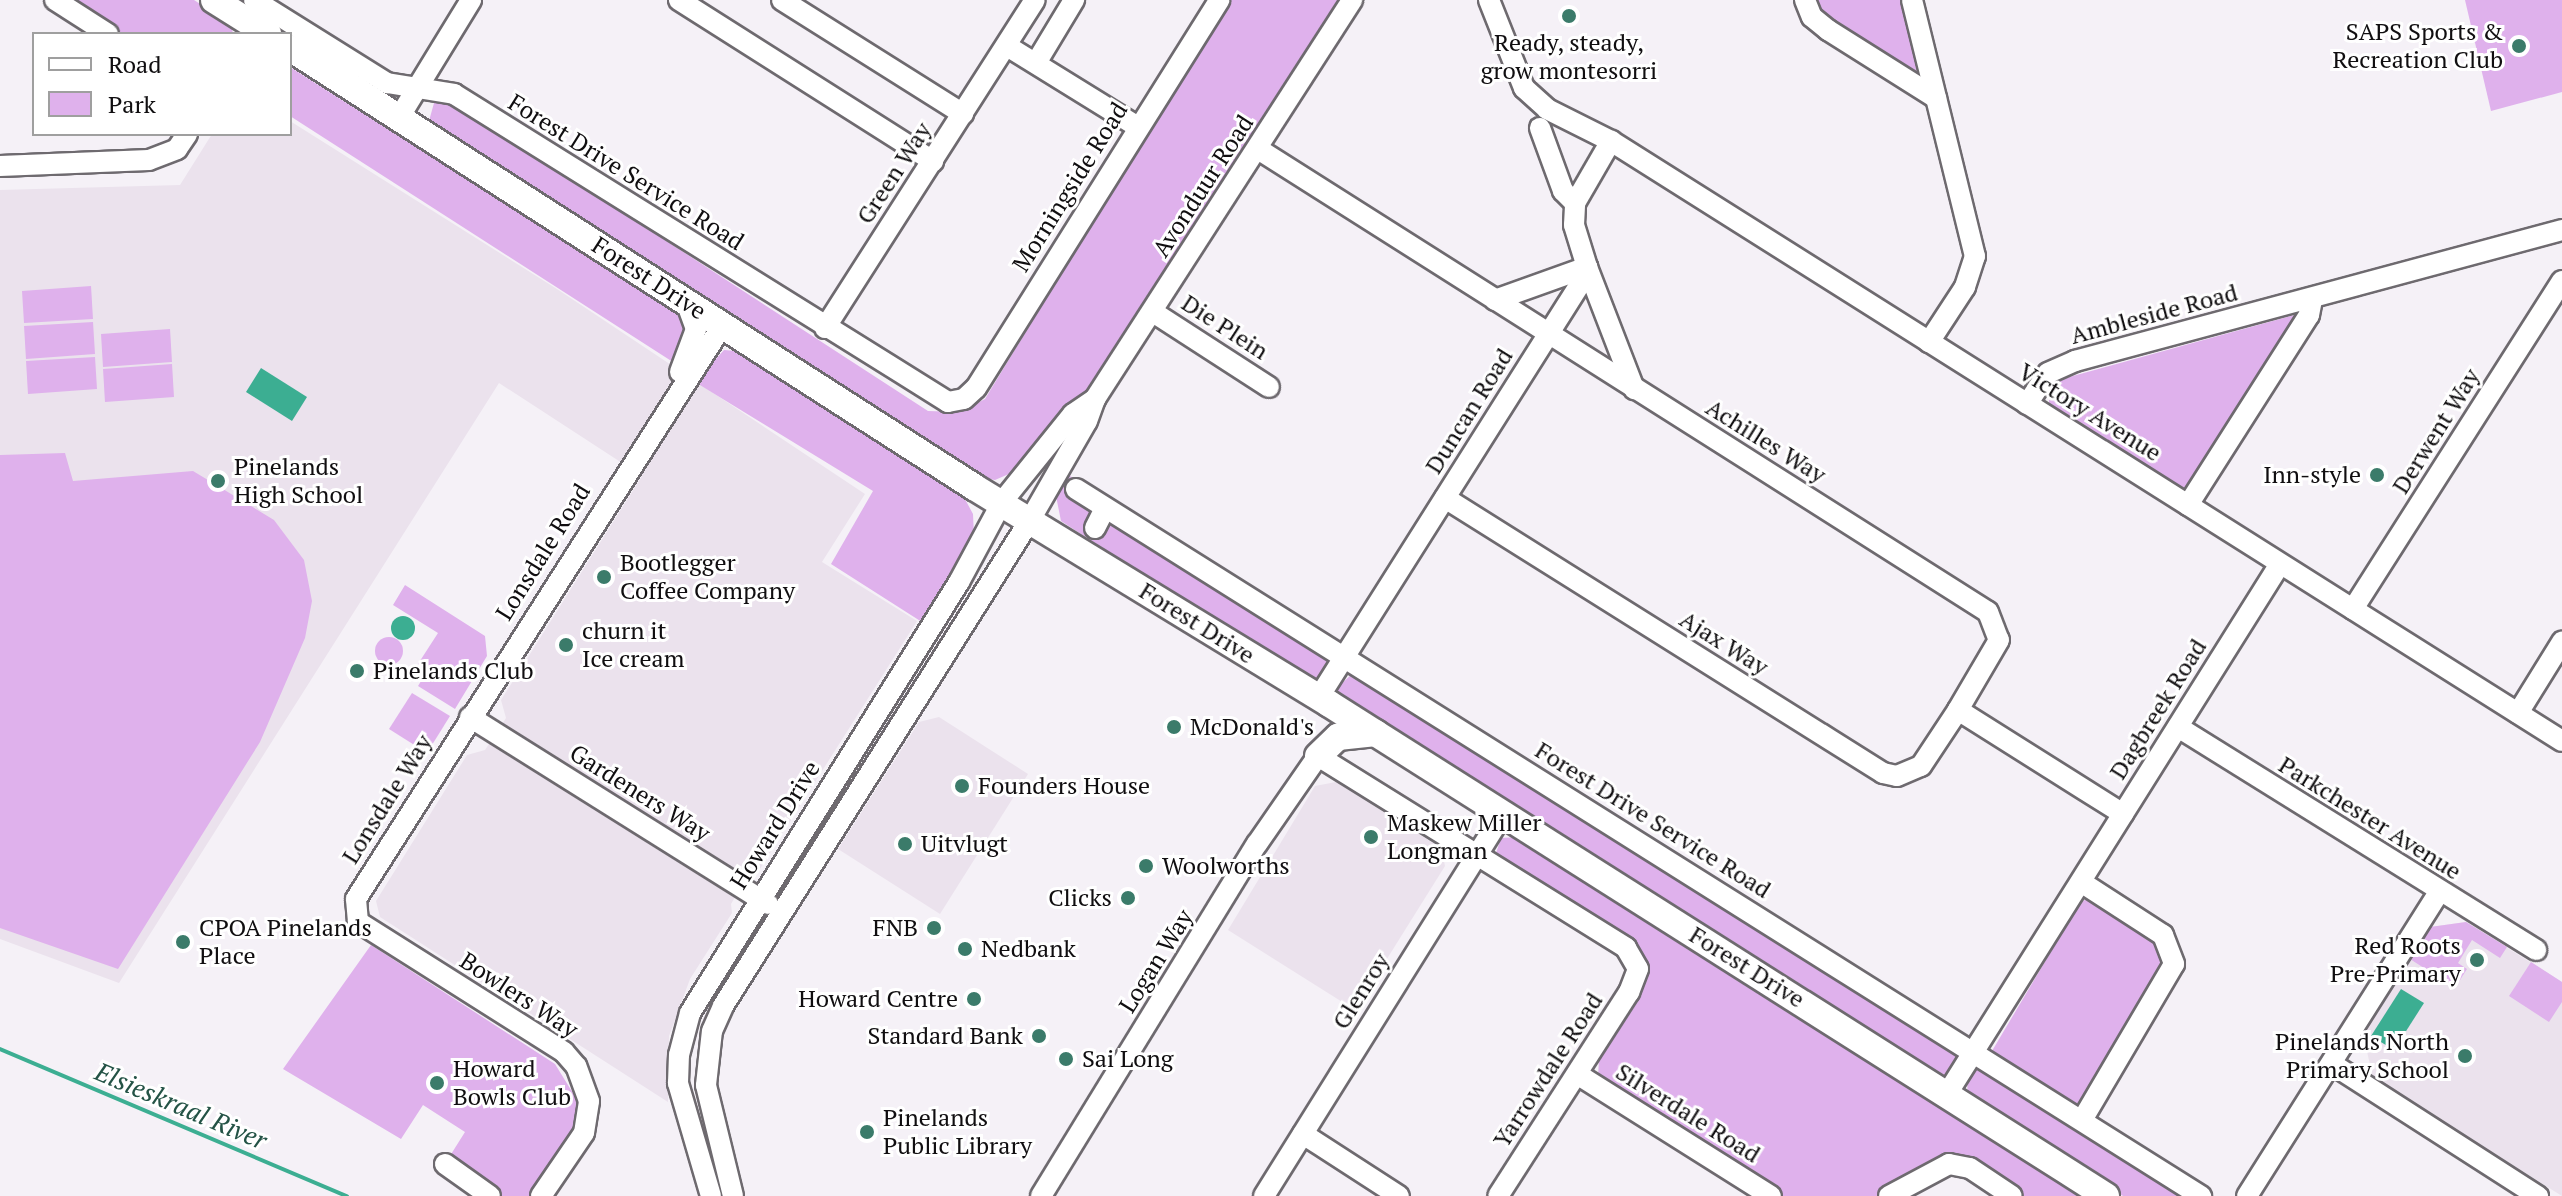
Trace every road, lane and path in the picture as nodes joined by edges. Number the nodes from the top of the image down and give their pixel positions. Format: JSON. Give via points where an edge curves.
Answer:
{"nodes":[{"id":1,"x":55,"y":0,"type":"edge"},
{"id":2,"x":214,"y":0,"type":"edge"},
{"id":3,"x":471,"y":0,"type":"edge"},
{"id":4,"x":679,"y":0,"type":"edge"},
{"id":5,"x":782,"y":0,"type":"edge"},
{"id":6,"x":1035,"y":0,"type":"edge"},
{"id":7,"x":1074,"y":0,"type":"edge"},
{"id":8,"x":1219,"y":0,"type":"edge"},
{"id":9,"x":1352,"y":0,"type":"edge"},
{"id":10,"x":1489,"y":0,"type":"edge"},
{"id":11,"x":1503,"y":0,"type":"edge"},
{"id":12,"x":1805,"y":0,"type":"edge"},
{"id":13,"x":1912,"y":0,"type":"edge"},
{"id":14,"x":256,"y":23,"type":"edge"},
{"id":15,"x":105,"y":32,"type":"edge"},
{"id":16,"x":276,"y":32,"type":"edge"},
{"id":17,"x":292,"y":39,"type":"edge"},
{"id":18,"x":1007,"y":46,"type":"junction"},
{"id":19,"x":292,"y":49,"type":"edge"},
{"id":20,"x":1036,"y":63,"type":"junction"},
{"id":21,"x":418,"y":87,"type":"junction"},
{"id":22,"x":1936,"y":98,"type":"junction"},
{"id":23,"x":963,"y":114,"type":"junction"},
{"id":24,"x":400,"y":116,"type":"junction"},
{"id":25,"x":1138,"y":127,"type":"junction"},
{"id":26,"x":1540,"y":128,"type":"dead end"},
{"id":27,"x":1590,"y":128,"type":"junction"},
{"id":28,"x":186,"y":136,"type":"edge"},
{"id":29,"x":1611,"y":141,"type":"junction"},
{"id":30,"x":1258,"y":149,"type":"junction"},
{"id":31,"x":933,"y":161,"type":"junction"},
{"id":32,"x":0,"y":166,"type":"edge"},
{"id":33,"x":1575,"y":203,"type":"junction"},
{"id":34,"x":2562,"y":230,"type":"edge"},
{"id":35,"x":1587,"y":267,"type":"junction"},
{"id":36,"x":2562,"y":281,"type":"edge"},
{"id":37,"x":2312,"y":299,"type":"junction"},
{"id":38,"x":1495,"y":300,"type":"junction"},
{"id":39,"x":686,"y":301,"type":"junction"},
{"id":40,"x":1153,"y":312,"type":"junction"},
{"id":41,"x":722,"y":326,"type":"junction"},
{"id":42,"x":825,"y":328,"type":"junction"},
{"id":43,"x":1549,"y":333,"type":"junction"},
{"id":44,"x":1929,"y":342,"type":"junction"},
{"id":45,"x":1269,"y":387,"type":"dead end"},
{"id":46,"x":1634,"y":389,"type":"junction"},
{"id":47,"x":964,"y":399,"type":"joint"},
{"id":48,"x":1095,"y":399,"type":"junction"},
{"id":49,"x":2027,"y":404,"type":"junction"},
{"id":50,"x":660,"y":416,"type":"junction"},
{"id":51,"x":1076,"y":489,"type":"dead end"},
{"id":52,"x":1445,"y":498,"type":"junction"},
{"id":53,"x":1002,"y":502,"type":"junction"},
{"id":54,"x":2188,"y":505,"type":"junction"},
{"id":55,"x":1105,"y":508,"type":"junction"},
{"id":56,"x":1030,"y":520,"type":"junction"},
{"id":57,"x":1095,"y":528,"type":"dead end"},
{"id":58,"x":2280,"y":564,"type":"junction"},
{"id":59,"x":2353,"y":609,"type":"junction"},
{"id":60,"x":2562,"y":642,"type":"edge"},
{"id":61,"x":1346,"y":656,"type":"junction"},
{"id":62,"x":1319,"y":697,"type":"junction"},
{"id":63,"x":1958,"y":710,"type":"junction"},
{"id":64,"x":2518,"y":713,"type":"junction"},
{"id":65,"x":470,"y":717,"type":"junction"},
{"id":66,"x":2178,"y":727,"type":"junction"},
{"id":67,"x":1376,"y":733,"type":"junction"},
{"id":68,"x":2562,"y":741,"type":"edge"},
{"id":69,"x":1318,"y":756,"type":"junction"},
{"id":70,"x":1503,"y":813,"type":"junction"},
{"id":71,"x":2123,"y":814,"type":"junction"},
{"id":72,"x":1478,"y":854,"type":"junction"},
{"id":73,"x":2081,"y":882,"type":"junction"},
{"id":74,"x":2439,"y":892,"type":"junction"},
{"id":75,"x":759,"y":898,"type":"junction"},
{"id":76,"x":355,"y":911,"type":"joint"},
{"id":77,"x":783,"y":912,"type":"junction"},
{"id":78,"x":2536,"y":950,"type":"dead end"},
{"id":79,"x":1971,"y":1053,"type":"junction"},
{"id":80,"x":2332,"y":1064,"type":"junction"},
{"id":81,"x":1577,"y":1074,"type":"junction"},
{"id":82,"x":1947,"y":1094,"type":"junction"},
{"id":83,"x":2082,"y":1120,"type":"junction"},
{"id":84,"x":1303,"y":1134,"type":"junction"},
{"id":85,"x":445,"y":1164,"type":"dead end"},
{"id":86,"x":490,"y":1196,"type":"edge"},
{"id":87,"x":541,"y":1196,"type":"edge"},
{"id":88,"x":711,"y":1196,"type":"edge"},
{"id":89,"x":733,"y":1196,"type":"edge"},
{"id":90,"x":1041,"y":1196,"type":"edge"},
{"id":91,"x":1264,"y":1196,"type":"edge"},
{"id":92,"x":1399,"y":1196,"type":"edge"},
{"id":93,"x":1498,"y":1196,"type":"edge"},
{"id":94,"x":1771,"y":1196,"type":"edge"},
{"id":95,"x":1889,"y":1196,"type":"edge"},
{"id":96,"x":2012,"y":1196,"type":"edge"},
{"id":97,"x":2106,"y":1196,"type":"edge"},
{"id":98,"x":2201,"y":1196,"type":"edge"},
{"id":99,"x":2247,"y":1196,"type":"edge"},
{"id":100,"x":2538,"y":1196,"type":"edge"}],
"edges":[{"from":1,"to":15,"type":"street"},
{"from":2,"to":14,"type":"main road"},
{"from":3,"to":21,"type":"street"},
{"from":4,"to":31,"type":"street"},
{"from":5,"to":23,"type":"street"},
{"from":6,"to":18,"type":"street","name":"Green Way"},
{"from":7,"to":20,"type":"street"},
{"from":8,"to":25,"type":"street","name":"Morningside Road"},
{"from":9,"to":30,"type":"street","name":"Avonduur Road"},
{"from":10,"to":27,"type":"street","name":"Victory Avenue","via":[[1524,88],[1547,109]]},
{"from":11,"to":27,"type":"street","name":"Victory Avenue","via":[[1533,78]]},
{"from":12,"to":22,"type":"street","via":[[1812,17],[1828,30]]},
{"from":13,"to":22,"type":"street"},
{"from":14,"to":16,"type":"street","name":"Forest Drive Service Road"},
{"from":17,"to":21,"type":"street","name":"Forest Drive Service Road","via":[[371,74]]},
{"from":18,"to":20,"type":"street"},
{"from":18,"to":23,"type":"street","name":"Green Way"},
{"from":19,"to":24,"type":"main road","name":"Forest Drive"},
{"from":20,"to":25,"type":"street"},
{"from":21,"to":24,"type":"street"},
{"from":21,"to":42,"type":"street","name":"Forest Drive Service Road","via":[[454,94]]},
{"from":22,"to":44,"type":"street","via":[[1975,256],[1965,287]]},
{"from":23,"to":31,"type":"street","name":"Green Way"},
{"from":24,"to":39,"type":"main road","name":"Forest Drive"},
{"from":25,"to":47,"type":"street","name":"Morningside Road","via":[[976,388]]},
{"from":26,"to":33,"type":"street","via":[[1563,191]]},
{"from":27,"to":29,"type":"street","name":"Victory Avenue"},
{"from":28,"to":32,"type":"street","via":[[177,149],[149,160]]},
{"from":29,"to":33,"type":"street"},
{"from":29,"to":44,"type":"street","name":"Victory Avenue"},
{"from":30,"to":38,"type":"street","name":"Achilles Way"},
{"from":30,"to":40,"type":"street","name":"Avonduur Road"},
{"from":31,"to":42,"type":"street","name":"Green Way"},
{"from":33,"to":35,"type":"street","via":[[1574,225]]},
{"from":34,"to":37,"type":"street","name":"Ambleside Road"},
{"from":35,"to":38,"type":"street"},
{"from":35,"to":43,"type":"street","name":"Duncan Road"},
{"from":35,"to":46,"type":"street"},
{"from":36,"to":59,"type":"street","name":"Derwent Way"},
{"from":37,"to":49,"type":"street","name":"Ambleside Road","via":[[2060,366],[2048,373]]},
{"from":37,"to":54,"type":"street","via":[[2309,315]]},
{"from":38,"to":43,"type":"street","name":"Achilles Way"},
{"from":39,"to":41,"type":"main road","name":"Forest Drive"},
{"from":39,"to":50,"type":"street","name":"Lonsdale Road","via":[[696,322],[695,337]]},
{"from":40,"to":45,"type":"street","name":"Die Plein"},
{"from":40,"to":48,"type":"street","name":"Avonduur Road"},
{"from":41,"to":50,"type":"street","name":"Lonsdale Road"},
{"from":41,"to":53,"type":"main road","name":"Forest Drive"},
{"from":42,"to":47,"type":"street","name":"Forest Drive Service Road","via":[[932,397]]},
{"from":43,"to":46,"type":"street","name":"Achilles Way"},
{"from":43,"to":52,"type":"street","name":"Duncan Road"},
{"from":44,"to":49,"type":"street","name":"Victory Avenue"},
{"from":46,"to":63,"type":"street","name":"Achilles Way","via":[[1988,612],[1999,640]]},
{"from":48,"to":53,"type":"street","name":"Avonduur Road","via":[[1073,414]]},
{"from":48,"to":56,"type":"street","name":"Avonduur Road"},
{"from":49,"to":54,"type":"street","name":"Victory Avenue"},
{"from":50,"to":65,"type":"street","name":"Lonsdale Road"},
{"from":51,"to":55,"type":"street","name":"Forest Drive Service Road"},
{"from":52,"to":61,"type":"street","name":"Duncan Road"},
{"from":52,"to":63,"type":"street","name":"Ajax Way","via":[[1883,773],[1897,776],[1921,766]]},
{"from":53,"to":56,"type":"main road","name":"Forest Drive"},
{"from":53,"to":75,"type":"street","name":"Howard Drive","via":[[959,582]]},
{"from":54,"to":58,"type":"street","name":"Victory Avenue"},
{"from":55,"to":57,"type":"street"},
{"from":55,"to":61,"type":"street","name":"Forest Drive Service Road"},
{"from":56,"to":62,"type":"main road","name":"Forest Drive"},
{"from":56,"to":77,"type":"street"},
{"from":58,"to":59,"type":"street","name":"Victory Avenue"},
{"from":58,"to":66,"type":"street","name":"Dagbreek Road"},
{"from":59,"to":64,"type":"street","name":"Victory Avenue"},
{"from":60,"to":64,"type":"street"},
{"from":61,"to":62,"type":"street","name":"Duncan Road"},
{"from":61,"to":79,"type":"street","name":"Forest Drive Service Road"},
{"from":62,"to":67,"type":"main road","name":"Forest Drive"},
{"from":63,"to":71,"type":"street"},
{"from":64,"to":68,"type":"street","name":"Victory Avenue"},
{"from":65,"to":75,"type":"street","name":"Gardeners Way"},
{"from":65,"to":76,"type":"street","name":"Lonsdale Way","via":[[356,899]]},
{"from":66,"to":71,"type":"street","name":"Dagbreek Road"},
{"from":66,"to":74,"type":"street","name":"Parkchester Avenue"},
{"from":67,"to":69,"type":"main road","via":[[1338,737]]},
{"from":67,"to":70,"type":"main road","name":"Forest Drive"},
{"from":69,"to":72,"type":"street"},
{"from":69,"to":90,"type":"street","name":"Logan Way"},
{"from":70,"to":72,"type":"street","name":"Glenroy"},
{"from":70,"to":82,"type":"main road","name":"Forest Drive"},
{"from":71,"to":73,"type":"street","name":"Dagbreek Road"},
{"from":72,"to":81,"type":"street","name":"Yarrowdale Road","via":[[1626,948],[1638,969]]},
{"from":72,"to":84,"type":"street","name":"Glenroy"},
{"from":73,"to":79,"type":"street","name":"Dagbreek Road"},
{"from":73,"to":83,"type":"street","via":[[2163,935],[2174,964]]},
{"from":74,"to":78,"type":"street","name":"Parkchester Avenue"},
{"from":74,"to":80,"type":"street"},
{"from":75,"to":77,"type":"street","name":"Gardeners Way"},
{"from":75,"to":88,"type":"street","name":"Howard Drive","via":[[690,1013],[679,1055],[683,1114]]},
{"from":76,"to":87,"type":"street","name":"Bowlers Way","via":[[358,922],[564,1052],[576,1066],[589,1101],[584,1133]]},
{"from":77,"to":89,"type":"street","via":[[723,1006],[707,1058],[709,1114]]},
{"from":79,"to":82,"type":"street","name":"Dagbreek Road"},
{"from":79,"to":83,"type":"street","name":"Forest Drive Service Road"},
{"from":80,"to":99,"type":"street"},
{"from":80,"to":100,"type":"street"},
{"from":81,"to":93,"type":"street","name":"Yarrowdale Road"},
{"from":81,"to":94,"type":"street","name":"Silverdale Road"},
{"from":82,"to":97,"type":"main road","name":"Forest Drive"},
{"from":83,"to":98,"type":"street","name":"Forest Drive Service Road"},
{"from":84,"to":91,"type":"street","name":"Glenroy"},
{"from":84,"to":92,"type":"street"},
{"from":85,"to":86,"type":"street"},
{"from":95,"to":96,"type":"street","via":[[1949,1164],[1970,1168]]}]}
